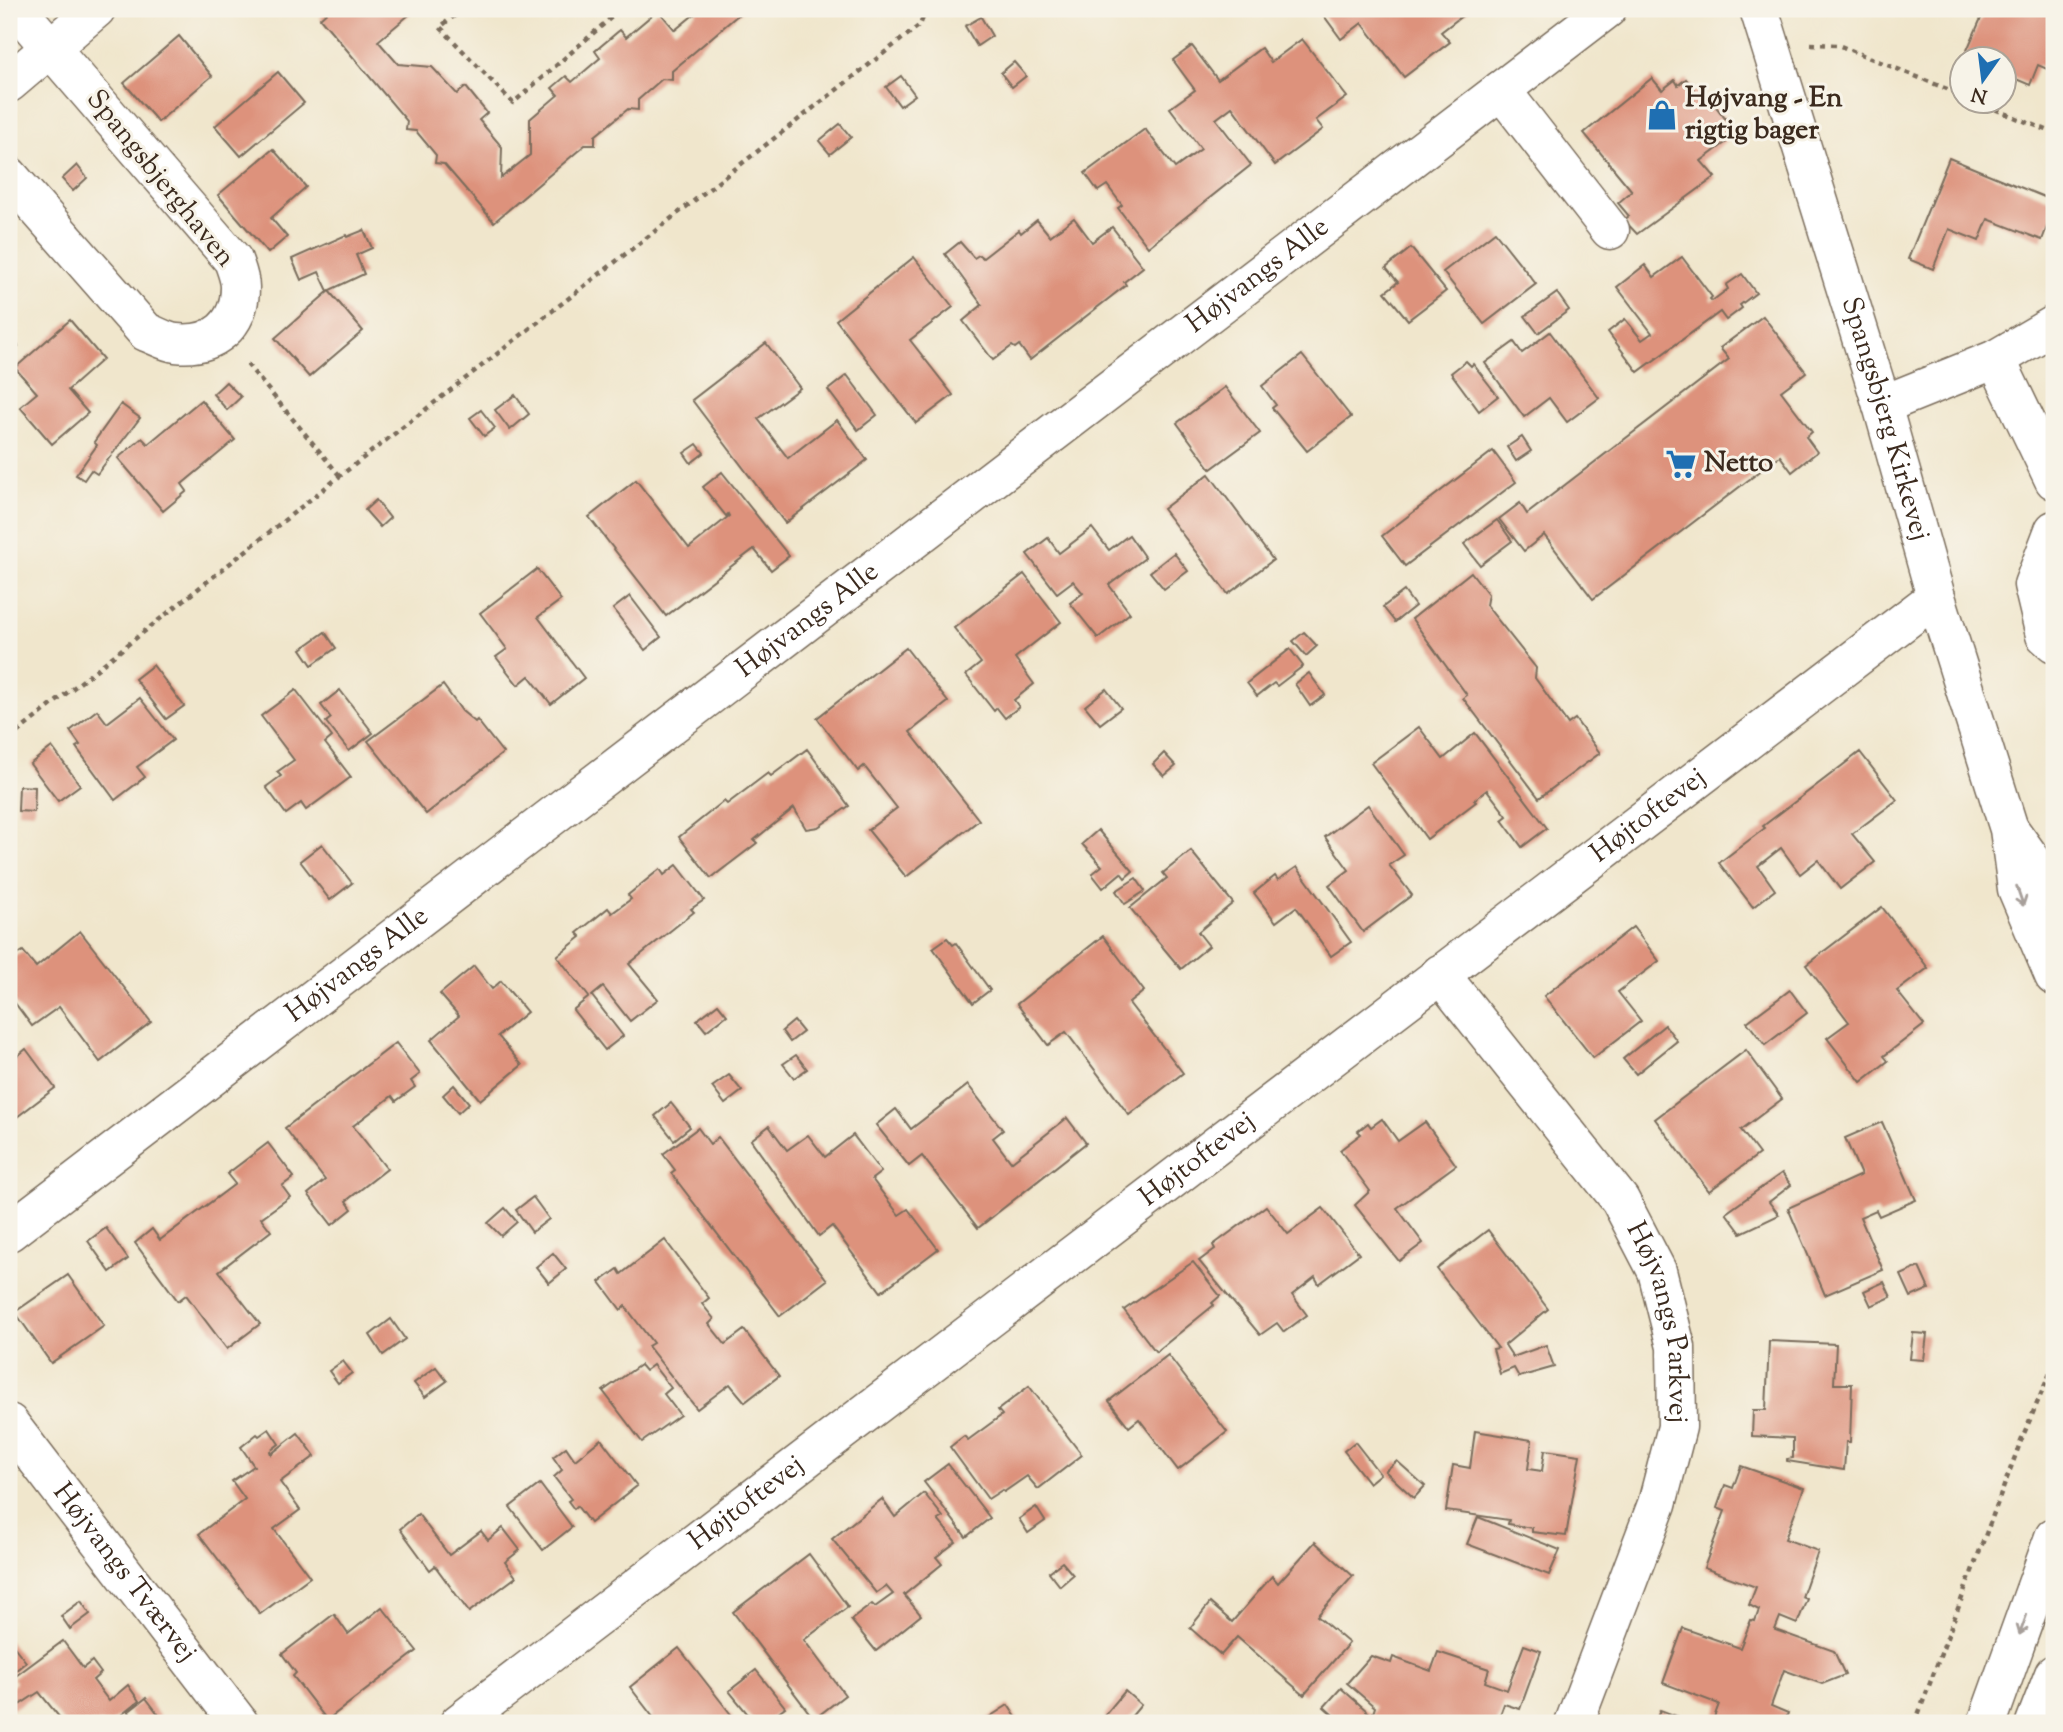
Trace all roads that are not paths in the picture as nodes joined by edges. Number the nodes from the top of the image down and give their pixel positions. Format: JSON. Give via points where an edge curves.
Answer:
{"nodes":[{"id":1,"x":17,"y":9,"type":"edge"},
{"id":2,"x":96,"y":9,"type":"edge"},
{"id":3,"x":1607,"y":9,"type":"edge"},
{"id":4,"x":1764,"y":25,"type":"edge"},
{"id":5,"x":50,"y":48,"type":"junction"},
{"id":6,"x":9,"y":83,"type":"edge"},
{"id":7,"x":1501,"y":90,"type":"junction"},
{"id":8,"x":9,"y":176,"type":"edge"},
{"id":9,"x":1610,"y":230,"type":"dead end"},
{"id":10,"x":2054,"y":324,"type":"edge"},
{"id":11,"x":1996,"y":359,"type":"junction"},
{"id":12,"x":1882,"y":405,"type":"junction"},
{"id":13,"x":2054,"y":480,"type":"edge"},
{"id":14,"x":2054,"y":530,"type":"edge"},
{"id":15,"x":1937,"y":597,"type":"junction"},
{"id":16,"x":2054,"y":643,"type":"edge"},
{"id":17,"x":2009,"y":829,"type":"junction"},
{"id":18,"x":2054,"y":891,"type":"edge"},
{"id":19,"x":1440,"y":974,"type":"junction"},
{"id":20,"x":2054,"y":976,"type":"edge"},
{"id":21,"x":9,"y":1232,"type":"edge"},
{"id":22,"x":9,"y":1423,"type":"edge"},
{"id":23,"x":2054,"y":1537,"type":"edge"},
{"id":24,"x":2054,"y":1674,"type":"edge"},
{"id":25,"x":239,"y":1723,"type":"edge"},
{"id":26,"x":459,"y":1723,"type":"edge"},
{"id":27,"x":1574,"y":1723,"type":"edge"},
{"id":28,"x":1987,"y":1723,"type":"edge"},
{"id":29,"x":2035,"y":1723,"type":"edge"}],
"edges":[{"from":1,"to":5,"type":"street","name":"Spangsbjerghaven"},
{"from":2,"to":5,"type":"street"},
{"from":3,"to":7,"type":"street","name":"Højvangs Alle"},
{"from":4,"to":12,"type":"street","name":"Spangsbjerg Kirkevej"},
{"from":5,"to":6,"type":"street"},
{"from":5,"to":8,"type":"street","name":"Spangsbjerghaven","via":[[233,260],[240,285],[237,311],[221,334],[198,342],[174,343],[145,332]]},
{"from":7,"to":9,"type":"street"},
{"from":7,"to":21,"type":"street","name":"Højvangs Alle"},
{"from":10,"to":11,"type":"street"},
{"from":11,"to":12,"type":"street"},
{"from":11,"to":13,"type":"street"},
{"from":12,"to":15,"type":"street","name":"Spangsbjerg Kirkevej"},
{"from":14,"to":16,"type":"street","via":[[2033,584],[2045,635]]},
{"from":15,"to":17,"type":"street","name":"Spangsbjerg Kirkevej"},
{"from":15,"to":19,"type":"street","name":"Højtoftevej"},
{"from":17,"to":18,"type":"street","name":"Spangsbjerg Kirkevej"},
{"from":17,"to":20,"type":"street","name":"Spangsbjerg Kirkevej","one_way":true,"via":[[2017,889]]},
{"from":19,"to":26,"type":"street","name":"Højtoftevej"},
{"from":19,"to":27,"type":"street","name":"Højvangs Parkvej","via":[[1620,1200],[1657,1271],[1676,1347],[1676,1427],[1657,1504]]},
{"from":22,"to":25,"type":"street","name":"Højvangs Tværvej"},
{"from":23,"to":28,"type":"street","one_way":true},
{"from":24,"to":29,"type":"street"}]}
